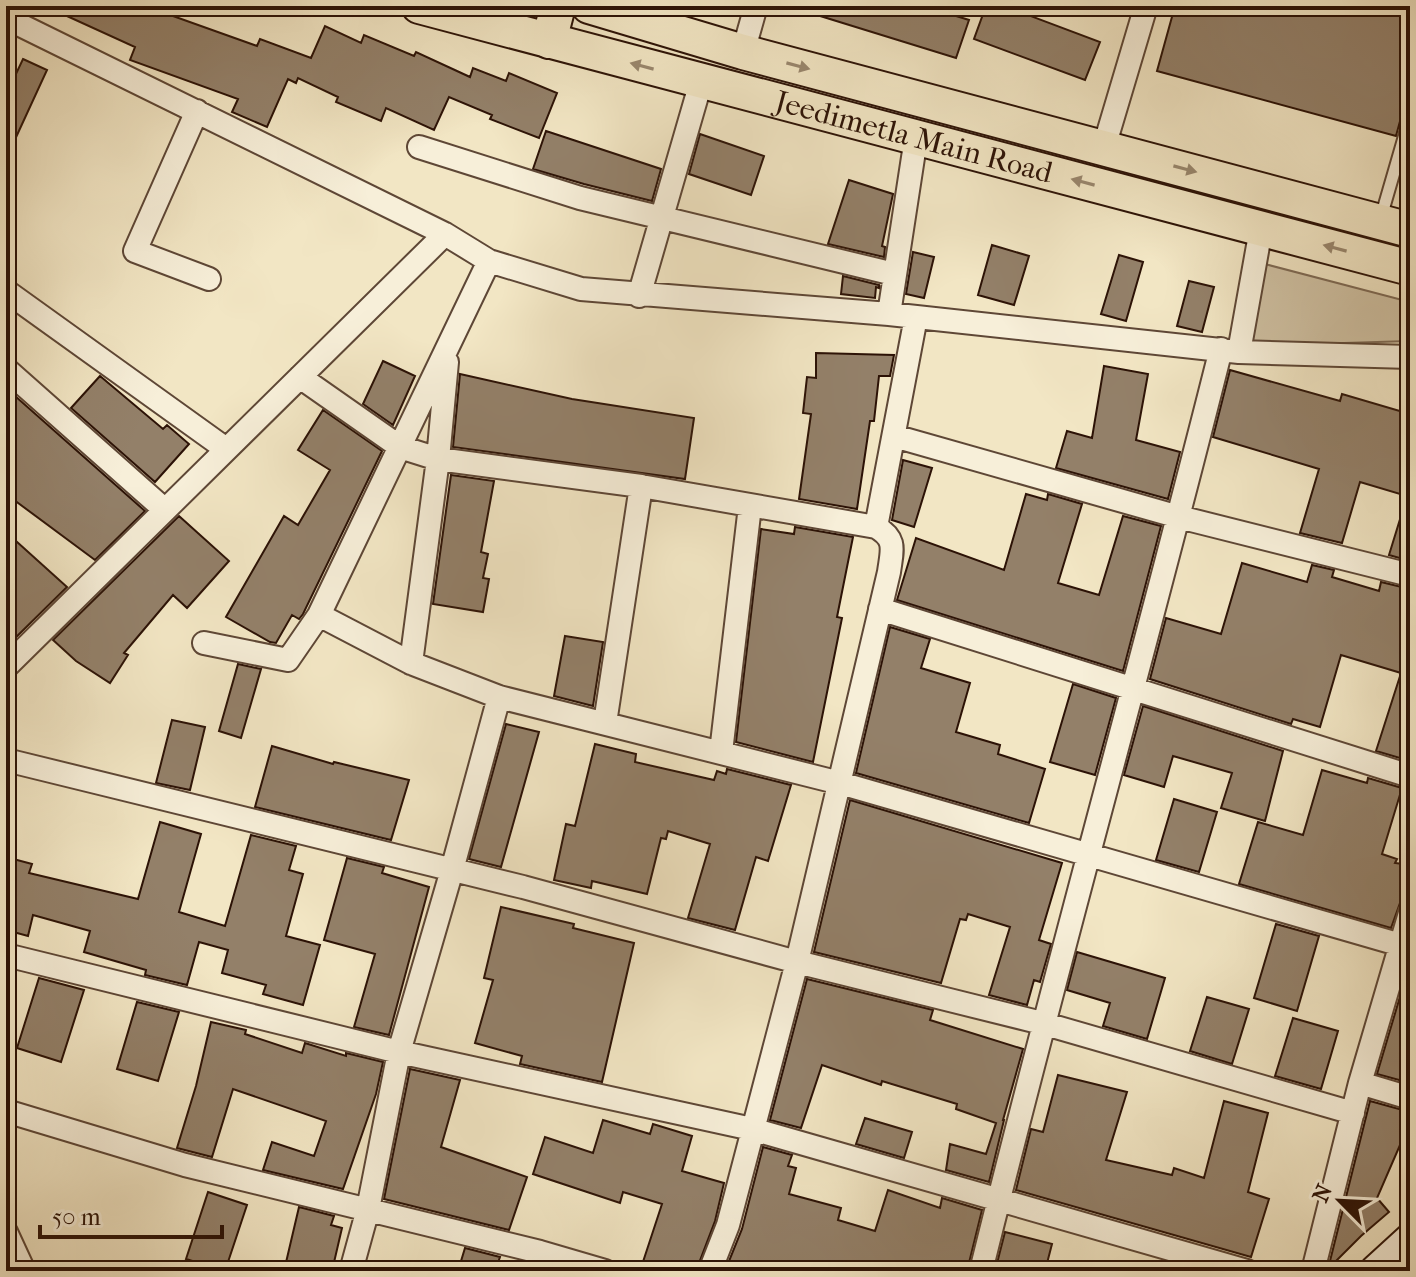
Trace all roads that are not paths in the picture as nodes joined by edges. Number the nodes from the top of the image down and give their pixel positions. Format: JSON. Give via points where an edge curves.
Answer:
{"nodes":[{"id":1,"x":419,"y":6,"type":"edge"},
{"id":2,"x":558,"y":6,"type":"edge"},
{"id":3,"x":589,"y":6,"type":"edge"},
{"id":4,"x":756,"y":6,"type":"edge"},
{"id":5,"x":1146,"y":6,"type":"edge"},
{"id":6,"x":6,"y":18,"type":"edge"},
{"id":7,"x":549,"y":41,"type":"junction"},
{"id":8,"x":743,"y":52,"type":"junction"},
{"id":9,"x":701,"y":82,"type":"junction"},
{"id":10,"x":197,"y":111,"type":"junction"},
{"id":11,"x":1410,"y":117,"type":"edge"},
{"id":12,"x":916,"y":138,"type":"junction"},
{"id":13,"x":419,"y":147,"type":"dead end"},
{"id":14,"x":1104,"y":147,"type":"junction"},
{"id":15,"x":661,"y":218,"type":"junction"},
{"id":16,"x":1395,"y":226,"type":"edge"},
{"id":17,"x":1261,"y":229,"type":"junction"},
{"id":18,"x":445,"y":234,"type":"junction"},
{"id":19,"x":489,"y":261,"type":"junction"},
{"id":20,"x":1410,"y":268,"type":"edge"},
{"id":21,"x":894,"y":274,"type":"junction"},
{"id":22,"x":209,"y":279,"type":"dead end"},
{"id":23,"x":6,"y":291,"type":"edge"},
{"id":24,"x":639,"y":296,"type":"junction"},
{"id":25,"x":889,"y":314,"type":"junction"},
{"id":26,"x":916,"y":317,"type":"junction"},
{"id":27,"x":448,"y":349,"type":"junction"},
{"id":28,"x":1230,"y":350,"type":"junction"},
{"id":29,"x":1410,"y":357,"type":"edge"},
{"id":30,"x":6,"y":369,"type":"edge"},
{"id":31,"x":300,"y":377,"type":"junction"},
{"id":32,"x":894,"y":436,"type":"junction"},
{"id":33,"x":400,"y":447,"type":"junction"},
{"id":34,"x":226,"y":449,"type":"junction"},
{"id":35,"x":438,"y":459,"type":"junction"},
{"id":36,"x":641,"y":486,"type":"junction"},
{"id":37,"x":750,"y":506,"type":"junction"},
{"id":38,"x":165,"y":510,"type":"junction"},
{"id":39,"x":1179,"y":517,"type":"junction"},
{"id":40,"x":876,"y":527,"type":"junction"},
{"id":41,"x":1410,"y":575,"type":"edge"},
{"id":42,"x":880,"y":609,"type":"junction"},
{"id":43,"x":319,"y":615,"type":"junction"},
{"id":44,"x":204,"y":643,"type":"dead end"},
{"id":45,"x":411,"y":663,"type":"junction"},
{"id":46,"x":6,"y":667,"type":"edge"},
{"id":47,"x":1135,"y":688,"type":"junction"},
{"id":48,"x":499,"y":697,"type":"junction"},
{"id":49,"x":605,"y":723,"type":"junction"},
{"id":50,"x":721,"y":752,"type":"junction"},
{"id":51,"x":6,"y":760,"type":"edge"},
{"id":52,"x":1410,"y":776,"type":"edge"},
{"id":53,"x":840,"y":783,"type":"junction"},
{"id":54,"x":1088,"y":856,"type":"junction"},
{"id":55,"x":452,"y":870,"type":"junction"},
{"id":56,"x":1410,"y":913,"type":"edge"},
{"id":57,"x":1401,"y":945,"type":"junction"},
{"id":58,"x":6,"y":955,"type":"edge"},
{"id":59,"x":797,"y":962,"type":"junction"},
{"id":60,"x":1042,"y":1023,"type":"junction"},
{"id":61,"x":399,"y":1052,"type":"junction"},
{"id":62,"x":1360,"y":1083,"type":"junction"},
{"id":63,"x":1410,"y":1098,"type":"edge"},
{"id":64,"x":6,"y":1111,"type":"edge"},
{"id":65,"x":1353,"y":1113,"type":"junction"},
{"id":66,"x":752,"y":1129,"type":"junction"},
{"id":67,"x":998,"y":1201,"type":"junction"},
{"id":68,"x":368,"y":1209,"type":"junction"},
{"id":69,"x":6,"y":1232,"type":"edge"},
{"id":70,"x":1410,"y":1239,"type":"edge"},
{"id":71,"x":24,"y":1271,"type":"edge"},
{"id":72,"x":351,"y":1271,"type":"edge"},
{"id":73,"x":605,"y":1271,"type":"edge"},
{"id":74,"x":710,"y":1271,"type":"edge"},
{"id":75,"x":981,"y":1271,"type":"edge"},
{"id":76,"x":1247,"y":1271,"type":"edge"},
{"id":77,"x":1313,"y":1271,"type":"edge"},
{"id":78,"x":1375,"y":1271,"type":"edge"}],
"edges":[{"from":1,"to":7,"type":"main road","name":"Jeedimetla Main Road"},
{"from":2,"to":7,"type":"main road"},
{"from":3,"to":8,"type":"main road","name":"Jeedimetla Main Road"},
{"from":4,"to":8,"type":"street"},
{"from":5,"to":14,"type":"street"},
{"from":6,"to":10,"type":"street"},
{"from":9,"to":7,"type":"main road","name":"Jeedimetla Main Road","one_way":true},
{"from":8,"to":14,"type":"main road","name":"Jeedimetla Main Road","one_way":true},
{"from":9,"to":12,"type":"main road","name":"Jeedimetla Main Road"},
{"from":9,"to":15,"type":"street"},
{"from":10,"to":18,"type":"street"},
{"from":10,"to":22,"type":"street","via":[[135,251]]},
{"from":11,"to":16,"type":"lane"},
{"from":17,"to":12,"type":"main road","name":"Jeedimetla Main Road","one_way":true},
{"from":12,"to":21,"type":"street"},
{"from":13,"to":15,"type":"street"},
{"from":14,"to":16,"type":"main road","name":"Jeedimetla Main Road","one_way":true},
{"from":15,"to":21,"type":"street"},
{"from":15,"to":24,"type":"street"},
{"from":20,"to":17,"type":"main road","name":"Jeedimetla Main Road","one_way":true},
{"from":17,"to":28,"type":"street"},
{"from":18,"to":19,"type":"street"},
{"from":18,"to":31,"type":"street"},
{"from":19,"to":24,"type":"street","via":[[581,289]]},
{"from":19,"to":27,"type":"street"},
{"from":21,"to":25,"type":"street"},
{"from":23,"to":34,"type":"street"},
{"from":24,"to":25,"type":"street"},
{"from":25,"to":26,"type":"street"},
{"from":26,"to":28,"type":"street"},
{"from":26,"to":32,"type":"street"},
{"from":27,"to":33,"type":"street"},
{"from":27,"to":35,"type":"street"},
{"from":28,"to":29,"type":"street"},
{"from":28,"to":39,"type":"street"},
{"from":30,"to":38,"type":"street"},
{"from":31,"to":33,"type":"street"},
{"from":31,"to":34,"type":"street"},
{"from":32,"to":39,"type":"street"},
{"from":32,"to":40,"type":"street"},
{"from":33,"to":35,"type":"street"},
{"from":33,"to":43,"type":"street"},
{"from":34,"to":38,"type":"street"},
{"from":35,"to":36,"type":"street"},
{"from":35,"to":45,"type":"street"},
{"from":36,"to":37,"type":"street"},
{"from":36,"to":49,"type":"street"},
{"from":37,"to":40,"type":"street"},
{"from":37,"to":50,"type":"street"},
{"from":38,"to":46,"type":"street"},
{"from":39,"to":41,"type":"street"},
{"from":39,"to":47,"type":"street"},
{"from":40,"to":42,"type":"street","via":[[888,534],[892,547]]},
{"from":42,"to":47,"type":"street"},
{"from":42,"to":53,"type":"street"},
{"from":43,"to":44,"type":"street","via":[[288,660]]},
{"from":43,"to":45,"type":"street"},
{"from":45,"to":48,"type":"street"},
{"from":47,"to":52,"type":"street"},
{"from":47,"to":54,"type":"street"},
{"from":48,"to":49,"type":"street"},
{"from":48,"to":55,"type":"street"},
{"from":49,"to":50,"type":"street"},
{"from":50,"to":53,"type":"street"},
{"from":51,"to":55,"type":"street"},
{"from":53,"to":54,"type":"street"},
{"from":53,"to":59,"type":"street"},
{"from":54,"to":57,"type":"street"},
{"from":54,"to":60,"type":"street"},
{"from":55,"to":59,"type":"street"},
{"from":55,"to":61,"type":"street"},
{"from":56,"to":57,"type":"street"},
{"from":57,"to":62,"type":"street"},
{"from":58,"to":61,"type":"street"},
{"from":59,"to":60,"type":"street"},
{"from":59,"to":66,"type":"street"},
{"from":60,"to":65,"type":"street"},
{"from":60,"to":67,"type":"street"},
{"from":61,"to":66,"type":"street"},
{"from":61,"to":68,"type":"street"},
{"from":62,"to":63,"type":"street"},
{"from":62,"to":65,"type":"street"},
{"from":64,"to":68,"type":"street","via":[[185,1165]]},
{"from":65,"to":77,"type":"street"},
{"from":66,"to":67,"type":"street"},
{"from":66,"to":74,"type":"street","via":[[728,1225]]},
{"from":67,"to":75,"type":"street"},
{"from":67,"to":76,"type":"street"},
{"from":68,"to":72,"type":"street"},
{"from":68,"to":73,"type":"street"},
{"from":69,"to":71,"type":"street"},
{"from":70,"to":78,"type":"main road"}]}
